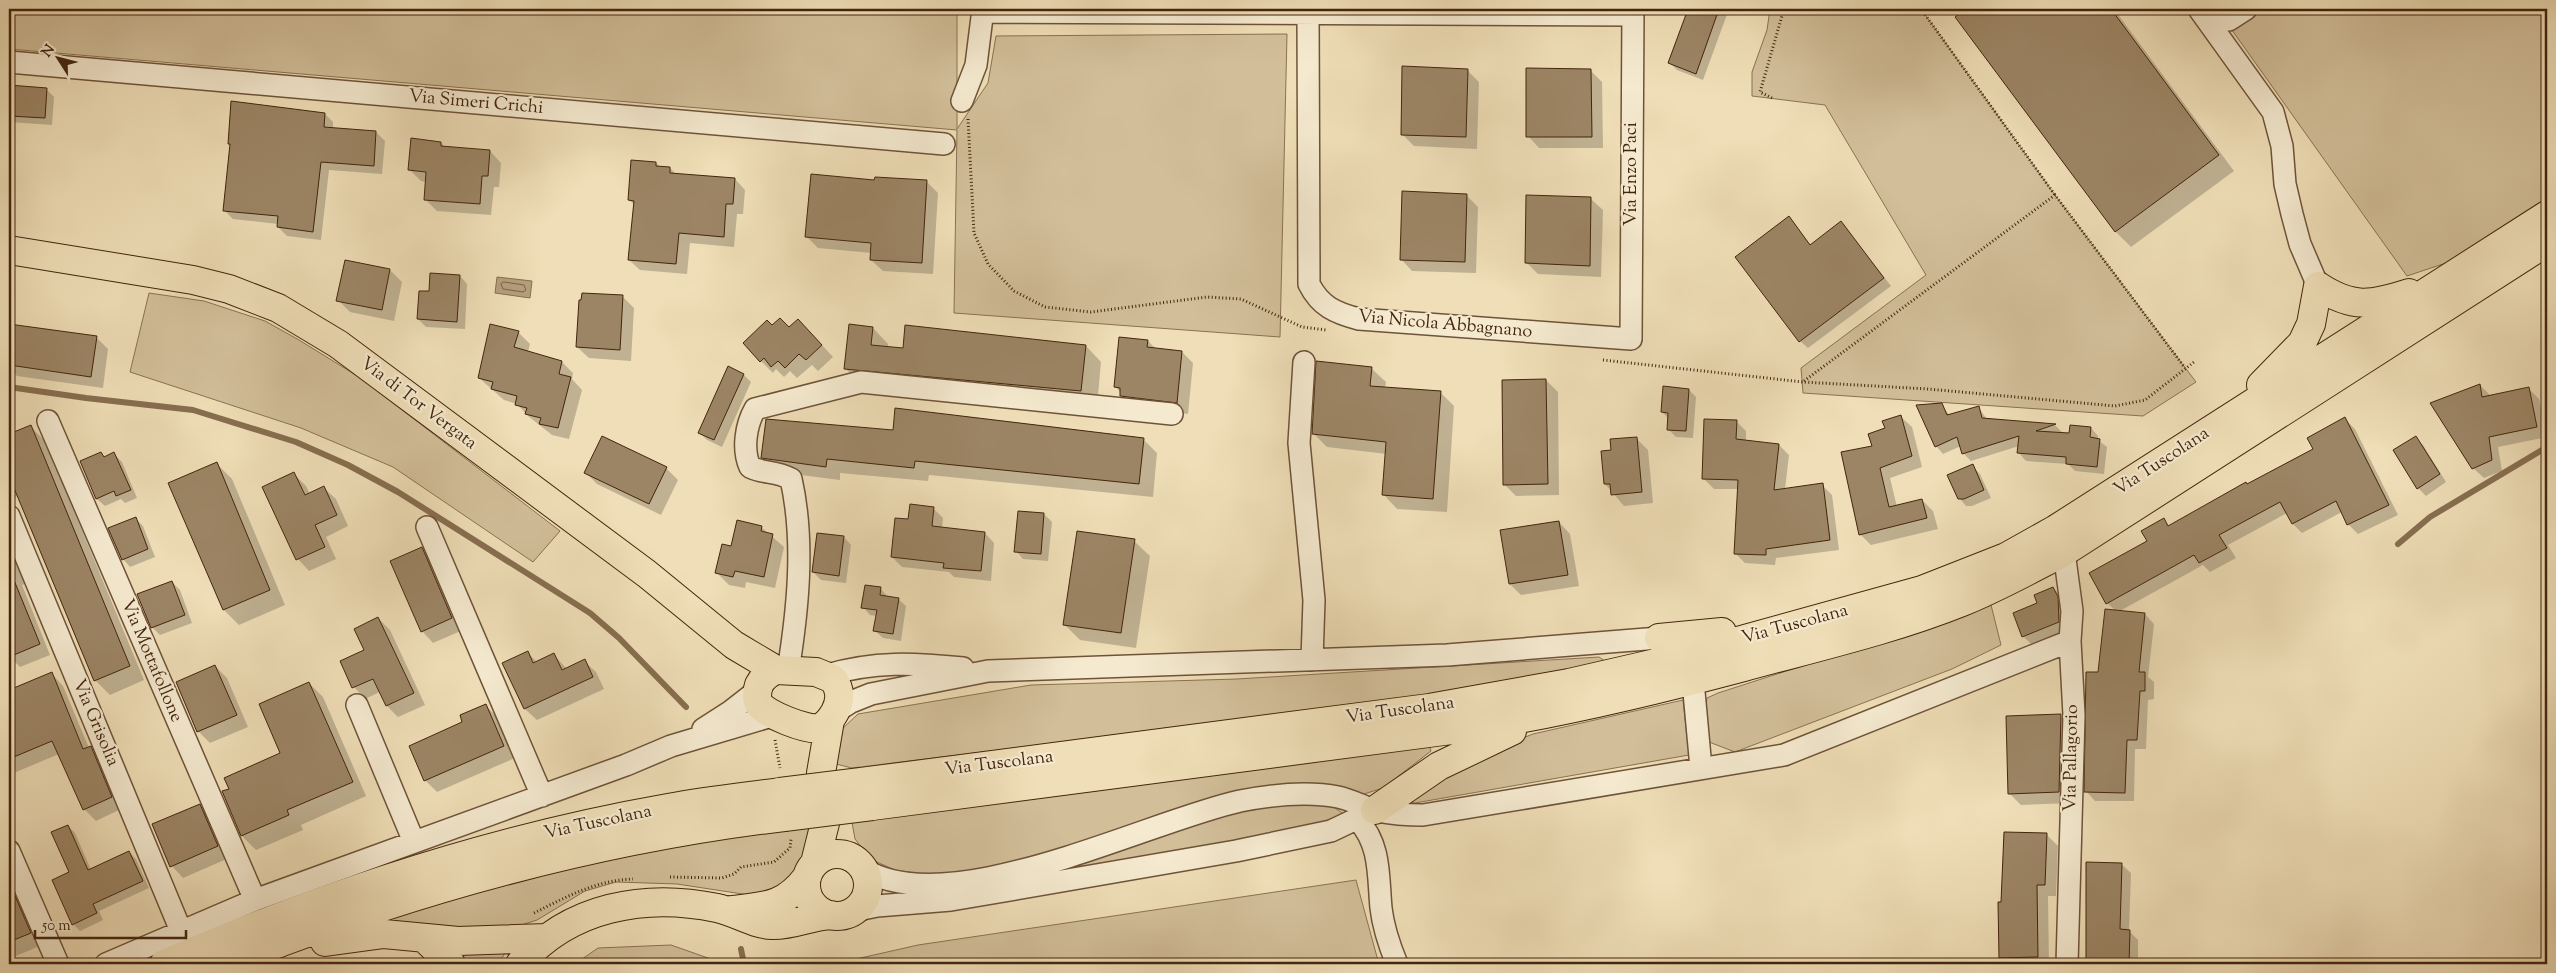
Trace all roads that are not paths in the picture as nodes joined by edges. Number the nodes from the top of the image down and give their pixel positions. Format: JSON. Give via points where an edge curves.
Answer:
{"nodes":[{"id":1,"x":2199,"y":9,"type":"edge"},
{"id":2,"x":2221,"y":9,"type":"edge"},
{"id":3,"x":2246,"y":9,"type":"edge"},
{"id":4,"x":983,"y":10,"type":"edge"},
{"id":5,"x":1308,"y":11,"type":"edge"},
{"id":6,"x":1633,"y":12,"type":"edge"},
{"id":7,"x":9,"y":62,"type":"edge"},
{"id":8,"x":962,"y":100,"type":"dead end"},
{"id":9,"x":944,"y":144,"type":"dead end"},
{"id":10,"x":2547,"y":215,"type":"edge"},
{"id":11,"x":2547,"y":242,"type":"edge"},
{"id":12,"x":9,"y":250,"type":"edge"},
{"id":13,"x":2448,"y":279,"type":"junction"},
{"id":14,"x":2318,"y":286,"type":"junction"},
{"id":15,"x":1631,"y":339,"type":"joint"},
{"id":16,"x":2336,"y":350,"type":"junction"},
{"id":17,"x":1304,"y":362,"type":"dead end"},
{"id":18,"x":2337,"y":377,"type":"junction"},
{"id":19,"x":2246,"y":408,"type":"junction"},
{"id":20,"x":1172,"y":414,"type":"dead end"},
{"id":21,"x":48,"y":421,"type":"dead end"},
{"id":22,"x":9,"y":516,"type":"edge"},
{"id":23,"x":426,"y":527,"type":"dead end"},
{"id":24,"x":2064,"y":552,"type":"junction"},
{"id":25,"x":1810,"y":620,"type":"junction"},
{"id":26,"x":1660,"y":638,"type":"joint"},
{"id":27,"x":2070,"y":641,"type":"junction"},
{"id":28,"x":1312,"y":660,"type":"junction"},
{"id":29,"x":988,"y":671,"type":"junction"},
{"id":30,"x":827,"y":675,"type":"junction"},
{"id":31,"x":770,"y":679,"type":"junction"},
{"id":32,"x":1693,"y":681,"type":"junction"},
{"id":33,"x":357,"y":705,"type":"dead end"},
{"id":34,"x":1549,"y":714,"type":"junction"},
{"id":35,"x":832,"y":716,"type":"junction"},
{"id":36,"x":780,"y":723,"type":"junction"},
{"id":37,"x":671,"y":746,"type":"junction"},
{"id":38,"x":1701,"y":768,"type":"junction"},
{"id":39,"x":821,"y":773,"type":"junction"},
{"id":40,"x":866,"y":794,"type":"junction"},
{"id":41,"x":542,"y":796,"type":"junction"},
{"id":42,"x":784,"y":804,"type":"junction"},
{"id":43,"x":825,"y":810,"type":"junction"},
{"id":44,"x":1367,"y":815,"type":"junction"},
{"id":45,"x":414,"y":842,"type":"junction"},
{"id":46,"x":9,"y":850,"type":"edge"},
{"id":47,"x":858,"y":863,"type":"junction"},
{"id":48,"x":811,"y":870,"type":"junction"},
{"id":49,"x":255,"y":900,"type":"junction"},
{"id":50,"x":726,"y":910,"type":"junction"},
{"id":51,"x":842,"y":913,"type":"junction"},
{"id":52,"x":181,"y":931,"type":"junction"},
{"id":53,"x":547,"y":938,"type":"junction"},
{"id":54,"x":425,"y":939,"type":"junction"},
{"id":55,"x":262,"y":950,"type":"junction"},
{"id":56,"x":58,"y":964,"type":"edge"},
{"id":57,"x":106,"y":964,"type":"edge"},
{"id":58,"x":164,"y":964,"type":"edge"},
{"id":59,"x":225,"y":964,"type":"edge"},
{"id":60,"x":451,"y":964,"type":"edge"},
{"id":61,"x":520,"y":964,"type":"edge"},
{"id":62,"x":1397,"y":964,"type":"edge"},
{"id":63,"x":2067,"y":964,"type":"edge"}],
"edges":[{"from":1,"to":14,"type":"street","via":[[2273,112],[2294,222]]},
{"from":2,"to":3,"type":"street","via":[[2229,20]]},
{"from":4,"to":5,"type":"street"},
{"from":4,"to":8,"type":"street","via":[[976,65]]},
{"from":5,"to":6,"type":"street"},
{"from":5,"to":15,"type":"street","name":"Via Nicola Abbagnano","via":[[1309,284],[1315,297],[1326,307],[1358,319]]},
{"from":6,"to":15,"type":"street","name":"Via Enzo Paci"},
{"from":7,"to":9,"type":"street","name":"Via Simeri Crichi"},
{"from":10,"to":13,"type":"main road","name":"Via Tuscolana"},
{"from":11,"to":18,"type":"main road","name":"Via Tuscolana"},
{"from":12,"to":31,"type":"main road","name":"Via di Tor Vergata","via":[[193,280],[252,296],[297,317],[647,574]]},
{"from":13,"to":14,"type":"main road","via":[[2364,304],[2344,301]]},
{"from":13,"to":16,"type":"main road","name":"Via Tuscolana"},
{"from":14,"to":16,"type":"main road"},
{"from":14,"to":19,"type":"main road","via":[[2302,344],[2269,375]]},
{"from":16,"to":18,"type":"main road"},
{"from":16,"to":19,"type":"main road","name":"Via Tuscolana"},
{"from":17,"to":28,"type":"street","via":[[1299,443],[1314,600]]},
{"from":18,"to":24,"type":"main road","name":"Via Tuscolana"},
{"from":19,"to":25,"type":"main road","name":"Via Tuscolana","via":[[2074,518],[2006,557],[1922,590]]},
{"from":20,"to":31,"type":"street","via":[[861,382],[755,408],[747,423],[746,459],[756,470],[778,472],[791,479],[796,501],[798,584],[795,629]]},
{"from":21,"to":49,"type":"street","name":"Via Mottafollone"},
{"from":22,"to":52,"type":"street","name":"Via Grisolia"},
{"from":23,"to":41,"type":"street"},
{"from":24,"to":27,"type":"street","name":"Via Pallagorio","via":[[2072,611]]},
{"from":24,"to":32,"type":"main road","name":"Via Tuscolana","via":[[1997,586],[1929,614]]},
{"from":25,"to":26,"type":"main road"},
{"from":25,"to":40,"type":"main road","name":"Via Tuscolana","via":[[1636,668],[1484,699],[1195,740]]},
{"from":26,"to":28,"type":"street","via":[[1448,655]]},
{"from":27,"to":38,"type":"street","via":[[1784,755]]},
{"from":27,"to":63,"type":"street","name":"Via Pallagorio","via":[[2074,715]]},
{"from":28,"to":29,"type":"street"},
{"from":29,"to":30,"type":"street","via":[[897,663],[858,666]]},
{"from":29,"to":35,"type":"street","via":[[871,694],[851,702]]},
{"from":30,"to":31,"type":"main road"},
{"from":30,"to":35,"type":"main road","via":[[838,686],[840,696]]},
{"from":31,"to":36,"type":"main road","via":[[757,699]]},
{"from":31,"to":37,"type":"street","via":[[718,720]]},
{"from":32,"to":34,"type":"main road","name":"Via Tuscolana"},
{"from":32,"to":38,"type":"street"},
{"from":33,"to":45,"type":"street"},
{"from":34,"to":40,"type":"main road","name":"Via Tuscolana","via":[[1450,730]]},
{"from":34,"to":44,"type":"main road","via":[[1459,755]]},
{"from":35,"to":36,"type":"main road","via":[[825,725],[812,729]]},
{"from":35,"to":39,"type":"main road"},
{"from":36,"to":37,"type":"street","via":[[716,732]]},
{"from":36,"to":39,"type":"main road","via":[[809,748]]},
{"from":37,"to":41,"type":"street"},
{"from":38,"to":44,"type":"street","via":[[1446,812]]},
{"from":39,"to":43,"type":"main road"},
{"from":40,"to":42,"type":"main road","name":"Via Tuscolana","bridge":true},
{"from":41,"to":45,"type":"street"},
{"from":42,"to":55,"type":"main road","name":"Via Tuscolana","via":[[517,866]]},
{"from":42,"to":58,"type":"main road","name":"Via Tuscolana","via":[[642,812],[493,848],[296,912]]},
{"from":43,"to":47,"type":"main road"},
{"from":43,"to":48,"type":"main road"},
{"from":44,"to":47,"type":"street","via":[[1345,799],[1319,795],[1249,800],[1195,814],[1041,865],[967,882],[902,882],[875,876]]},
{"from":44,"to":51,"type":"street","via":[[1326,832],[1236,851],[951,900],[877,906]]},
{"from":44,"to":62,"type":"street","via":[[1368,830],[1378,858],[1382,910]]},
{"from":45,"to":49,"type":"street"},
{"from":46,"to":56,"type":"street"},
{"from":47,"to":48,"type":"main road","via":[[846,856],[830,855]]},
{"from":47,"to":51,"type":"main road","via":[[868,886],[865,898]]},
{"from":48,"to":50,"type":"main road","via":[[798,890],[780,902]]},
{"from":48,"to":51,"type":"main road","via":[[807,894],[811,902],[823,913]]},
{"from":49,"to":52,"type":"street"},
{"from":50,"to":51,"type":"main road","via":[[745,919],[772,925]]},
{"from":50,"to":53,"type":"main road","via":[[684,903],[622,904],[587,915]]},
{"from":52,"to":57,"type":"street"},
{"from":53,"to":54,"type":"main road"},
{"from":53,"to":61,"type":"main road"},
{"from":54,"to":55,"type":"main road","via":[[399,934],[370,935]]},
{"from":54,"to":60,"type":"main road"},
{"from":55,"to":59,"type":"main road","name":"Via Tuscolana"}]}
